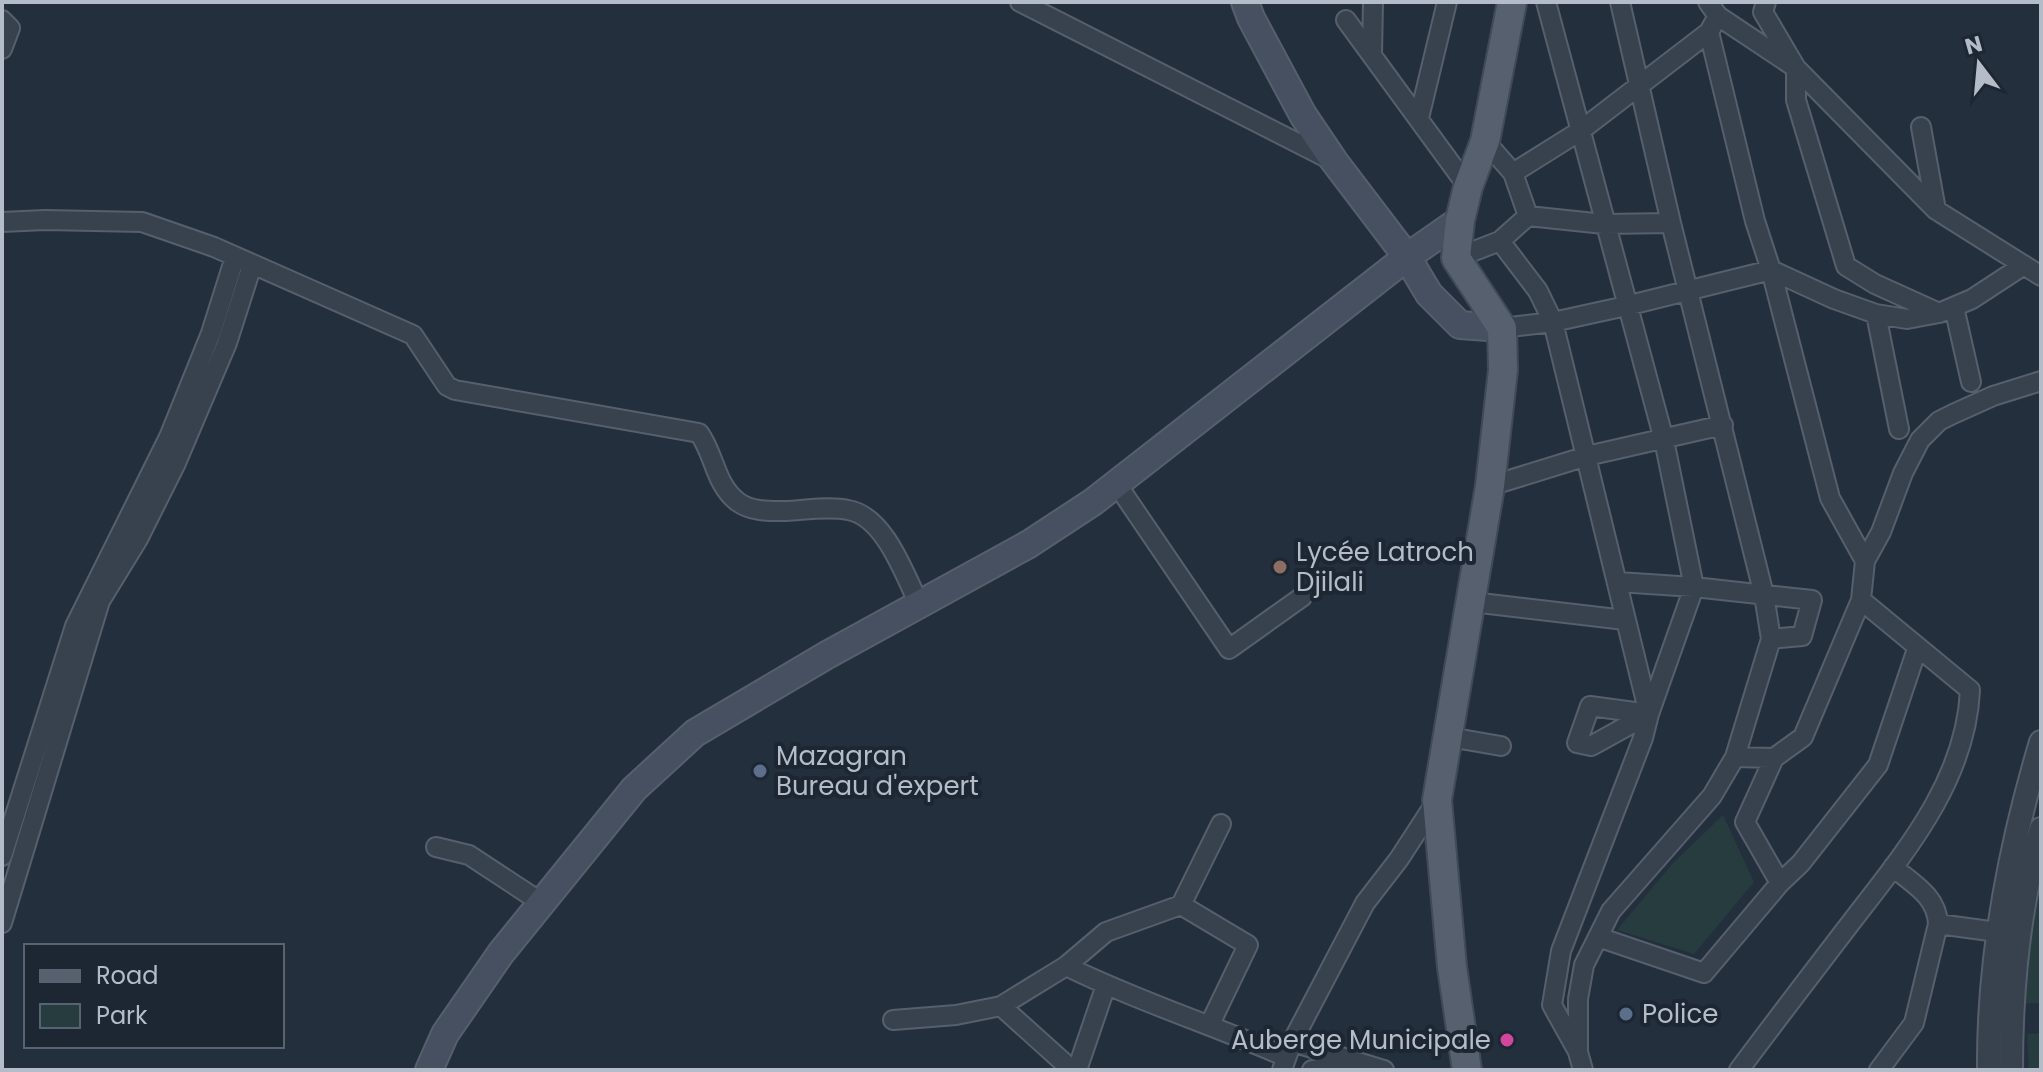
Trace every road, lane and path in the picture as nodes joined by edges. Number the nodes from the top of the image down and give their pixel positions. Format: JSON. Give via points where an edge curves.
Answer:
{"nodes":[{"id":1,"x":1020,"y":2,"type":"edge"},
{"id":2,"x":1245,"y":2,"type":"edge"},
{"id":3,"x":1373,"y":2,"type":"edge"},
{"id":4,"x":1447,"y":2,"type":"edge"},
{"id":5,"x":1512,"y":2,"type":"edge"},
{"id":6,"x":1546,"y":2,"type":"edge"},
{"id":7,"x":1620,"y":2,"type":"edge"},
{"id":8,"x":1766,"y":2,"type":"edge"},
{"id":9,"x":1712,"y":16,"type":"edge"},
{"id":10,"x":2,"y":20,"type":"edge"},
{"id":11,"x":1346,"y":20,"type":"dead end"},
{"id":12,"x":2,"y":49,"type":"edge"},
{"id":13,"x":1372,"y":54,"type":"junction"},
{"id":14,"x":1796,"y":68,"type":"junction"},
{"id":15,"x":1639,"y":84,"type":"junction"},
{"id":16,"x":1419,"y":118,"type":"junction"},
{"id":17,"x":1921,"y":127,"type":"dead end"},
{"id":18,"x":1580,"y":131,"type":"junction"},
{"id":19,"x":1485,"y":141,"type":"junction"},
{"id":20,"x":1334,"y":161,"type":"junction"},
{"id":21,"x":1513,"y":173,"type":"junction"},
{"id":22,"x":1468,"y":187,"type":"junction"},
{"id":23,"x":1936,"y":210,"type":"junction"},
{"id":24,"x":1528,"y":216,"type":"junction"},
{"id":25,"x":1460,"y":220,"type":"junction"},
{"id":26,"x":2,"y":222,"type":"edge"},
{"id":27,"x":1671,"y":223,"type":"junction"},
{"id":28,"x":1604,"y":224,"type":"junction"},
{"id":29,"x":1500,"y":241,"type":"junction"},
{"id":30,"x":1407,"y":257,"type":"junction"},
{"id":31,"x":1456,"y":258,"type":"junction"},
{"id":32,"x":244,"y":261,"type":"junction"},
{"id":33,"x":2024,"y":265,"type":"junction"},
{"id":34,"x":1771,"y":270,"type":"junction"},
{"id":35,"x":2041,"y":276,"type":"edge"},
{"id":36,"x":1688,"y":291,"type":"junction"},
{"id":37,"x":1626,"y":306,"type":"junction"},
{"id":38,"x":1946,"y":310,"type":"junction"},
{"id":39,"x":1876,"y":314,"type":"junction"},
{"id":40,"x":1553,"y":322,"type":"junction"},
{"id":41,"x":1502,"y":328,"type":"junction"},
{"id":42,"x":2041,"y":381,"type":"edge"},
{"id":43,"x":1971,"y":382,"type":"dead end"},
{"id":44,"x":1723,"y":425,"type":"junction"},
{"id":45,"x":1899,"y":429,"type":"dead end"},
{"id":46,"x":1664,"y":440,"type":"junction"},
{"id":47,"x":1587,"y":456,"type":"junction"},
{"id":48,"x":1116,"y":483,"type":"junction"},
{"id":49,"x":1490,"y":486,"type":"junction"},
{"id":50,"x":1865,"y":561,"type":"junction"},
{"id":51,"x":1618,"y":582,"type":"junction"},
{"id":52,"x":1694,"y":587,"type":"junction"},
{"id":53,"x":1764,"y":595,"type":"junction"},
{"id":54,"x":1302,"y":597,"type":"dead end"},
{"id":55,"x":1861,"y":600,"type":"junction"},
{"id":56,"x":1472,"y":602,"type":"junction"},
{"id":57,"x":920,"y":606,"type":"junction"},
{"id":58,"x":1625,"y":620,"type":"junction"},
{"id":59,"x":1771,"y":639,"type":"junction"},
{"id":60,"x":1917,"y":649,"type":"junction"},
{"id":61,"x":1649,"y":714,"type":"junction"},
{"id":62,"x":1449,"y":737,"type":"junction"},
{"id":63,"x":2041,"y":742,"type":"edge"},
{"id":64,"x":1501,"y":746,"type":"dead end"},
{"id":65,"x":1735,"y":757,"type":"junction"},
{"id":66,"x":1774,"y":758,"type":"junction"},
{"id":67,"x":1437,"y":800,"type":"junction"},
{"id":68,"x":10,"y":805,"type":"edge"},
{"id":69,"x":36,"y":812,"type":"junction"},
{"id":70,"x":1221,"y":824,"type":"dead end"},
{"id":71,"x":2041,"y":829,"type":"edge"},
{"id":72,"x":436,"y":847,"type":"dead end"},
{"id":73,"x":2,"y":856,"type":"edge"},
{"id":74,"x":1893,"y":867,"type":"junction"},
{"id":75,"x":1780,"y":883,"type":"junction"},
{"id":76,"x":542,"y":903,"type":"junction"},
{"id":77,"x":1181,"y":905,"type":"junction"},
{"id":78,"x":2,"y":923,"type":"edge"},
{"id":79,"x":1938,"y":924,"type":"junction"},
{"id":80,"x":1997,"y":932,"type":"junction"},
{"id":81,"x":1598,"y":937,"type":"junction"},
{"id":82,"x":1066,"y":966,"type":"junction"},
{"id":83,"x":1106,"y":985,"type":"junction"},
{"id":84,"x":1001,"y":1006,"type":"junction"},
{"id":85,"x":893,"y":1020,"type":"dead end"},
{"id":86,"x":1210,"y":1024,"type":"junction"},
{"id":87,"x":1287,"y":1056,"type":"edge"},
{"id":88,"x":1581,"y":1061,"type":"edge"},
{"id":89,"x":1356,"y":1062,"type":"junction"},
{"id":90,"x":429,"y":1070,"type":"edge"},
{"id":91,"x":1074,"y":1070,"type":"edge"},
{"id":92,"x":1312,"y":1070,"type":"edge"},
{"id":93,"x":1384,"y":1070,"type":"edge"},
{"id":94,"x":1467,"y":1070,"type":"edge"},
{"id":95,"x":1739,"y":1070,"type":"edge"},
{"id":96,"x":1879,"y":1070,"type":"edge"},
{"id":97,"x":1989,"y":1070,"type":"edge"},
{"id":98,"x":2011,"y":1070,"type":"edge"}],
"edges":[{"from":1,"to":20,"type":"street"},
{"from":2,"to":20,"type":"main road","via":[[1303,115]]},
{"from":3,"to":13,"type":"street"},
{"from":4,"to":16,"type":"street"},
{"from":5,"to":19,"type":"main road"},
{"from":6,"to":18,"type":"street"},
{"from":7,"to":15,"type":"street"},
{"from":8,"to":14,"type":"street","via":[[1763,12]]},
{"from":9,"to":14,"type":"street"},
{"from":9,"to":15,"type":"street"},
{"from":9,"to":34,"type":"street","via":[[1755,221]]},
{"from":10,"to":12,"type":"street","via":[[10,28]]},
{"from":11,"to":13,"type":"street"},
{"from":13,"to":16,"type":"street"},
{"from":14,"to":23,"type":"street"},
{"from":14,"to":38,"type":"street","via":[[1796,100],[1846,266],[1875,284]]},
{"from":15,"to":18,"type":"street"},
{"from":15,"to":27,"type":"street"},
{"from":16,"to":22,"type":"street"},
{"from":17,"to":23,"type":"street"},
{"from":18,"to":21,"type":"street"},
{"from":18,"to":28,"type":"street"},
{"from":19,"to":21,"type":"street"},
{"from":19,"to":22,"type":"main road"},
{"from":20,"to":30,"type":"main road"},
{"from":21,"to":24,"type":"street"},
{"from":22,"to":25,"type":"main road"},
{"from":23,"to":33,"type":"street"},
{"from":24,"to":28,"type":"street"},
{"from":24,"to":29,"type":"street"},
{"from":25,"to":30,"type":"main road"},
{"from":25,"to":31,"type":"main road"},
{"from":26,"to":32,"type":"street","via":[[142,222]]},
{"from":27,"to":28,"type":"street"},
{"from":27,"to":36,"type":"street"},
{"from":28,"to":37,"type":"street"},
{"from":29,"to":31,"type":"street"},
{"from":29,"to":40,"type":"street","via":[[1538,291]]},
{"from":30,"to":41,"type":"main road","via":[[1429,294],[1460,325]]},
{"from":30,"to":48,"type":"main road"},
{"from":31,"to":41,"type":"main road"},
{"from":32,"to":57,"type":"street","via":[[413,335],[455,390],[693,430],[705,441],[724,490],[740,504],[760,511],[849,510],[868,518],[881,530]]},
{"from":32,"to":68,"type":"street","via":[[169,437],[75,626]]},
{"from":32,"to":69,"type":"street","via":[[227,343],[176,463],[100,601]]},
{"from":33,"to":35,"type":"street"},
{"from":33,"to":38,"type":"street"},
{"from":34,"to":36,"type":"street"},
{"from":34,"to":39,"type":"street"},
{"from":34,"to":50,"type":"street","via":[[1830,498]]},
{"from":36,"to":37,"type":"street"},
{"from":36,"to":44,"type":"street"},
{"from":37,"to":40,"type":"street"},
{"from":37,"to":46,"type":"street"},
{"from":38,"to":39,"type":"street","via":[[1907,319]]},
{"from":38,"to":43,"type":"street"},
{"from":39,"to":45,"type":"street"},
{"from":40,"to":41,"type":"street"},
{"from":40,"to":47,"type":"street"},
{"from":41,"to":49,"type":"main road","via":[[1501,404]]},
{"from":42,"to":50,"type":"street","via":[[1953,414],[1920,440]]},
{"from":44,"to":46,"type":"street"},
{"from":44,"to":53,"type":"street"},
{"from":46,"to":47,"type":"street"},
{"from":46,"to":52,"type":"street"},
{"from":47,"to":49,"type":"street"},
{"from":47,"to":51,"type":"street"},
{"from":48,"to":54,"type":"street","via":[[1229,649]]},
{"from":48,"to":57,"type":"main road","via":[[1029,544]]},
{"from":49,"to":56,"type":"main road"},
{"from":50,"to":55,"type":"street"},
{"from":51,"to":52,"type":"street"},
{"from":51,"to":58,"type":"street"},
{"from":52,"to":53,"type":"street"},
{"from":52,"to":61,"type":"street"},
{"from":53,"to":59,"type":"street"},
{"from":53,"to":59,"type":"street","via":[[1812,600],[1802,636]]},
{"from":55,"to":60,"type":"street"},
{"from":55,"to":66,"type":"street","via":[[1803,737]]},
{"from":56,"to":58,"type":"street"},
{"from":56,"to":62,"type":"main road"},
{"from":57,"to":76,"type":"main road","via":[[695,733],[634,789]]},
{"from":58,"to":61,"type":"street"},
{"from":59,"to":65,"type":"street"},
{"from":60,"to":74,"type":"street","via":[[1970,690],[1969,719],[1940,798]]},
{"from":60,"to":75,"type":"street","via":[[1878,765]]},
{"from":61,"to":88,"type":"street","via":[[1561,951],[1552,1005]]},
{"from":62,"to":64,"type":"street"},
{"from":62,"to":67,"type":"main road"},
{"from":63,"to":80,"type":"street","via":[[2021,807]]},
{"from":65,"to":66,"type":"street"},
{"from":65,"to":81,"type":"street","via":[[1712,796],[1611,911]]},
{"from":66,"to":75,"type":"street","via":[[1745,822]]},
{"from":67,"to":87,"type":"street","via":[[1365,903]]},
{"from":67,"to":94,"type":"main road"},
{"from":68,"to":69,"type":"street"},
{"from":68,"to":73,"type":"street"},
{"from":69,"to":78,"type":"street"},
{"from":70,"to":77,"type":"street"},
{"from":71,"to":98,"type":"street","via":[[2022,904]]},
{"from":72,"to":76,"type":"street","via":[[469,855]]},
{"from":74,"to":79,"type":"street","via":[[1932,901]]},
{"from":74,"to":95,"type":"street"},
{"from":75,"to":81,"type":"street","via":[[1704,973]]},
{"from":76,"to":90,"type":"main road","via":[[445,1034]]},
{"from":77,"to":82,"type":"street","via":[[1106,932]]},
{"from":77,"to":86,"type":"street","via":[[1248,945]]},
{"from":79,"to":80,"type":"street"},
{"from":79,"to":96,"type":"street","via":[[1914,1023]]},
{"from":80,"to":97,"type":"street"},
{"from":81,"to":88,"type":"street","via":[[1584,965],[1578,999]]},
{"from":82,"to":83,"type":"street"},
{"from":82,"to":84,"type":"street"},
{"from":83,"to":86,"type":"street"},
{"from":83,"to":91,"type":"street"},
{"from":84,"to":85,"type":"street"},
{"from":84,"to":91,"type":"street"},
{"from":86,"to":87,"type":"street"},
{"from":87,"to":89,"type":"street"},
{"from":89,"to":92,"type":"street"},
{"from":89,"to":93,"type":"street"}]}
